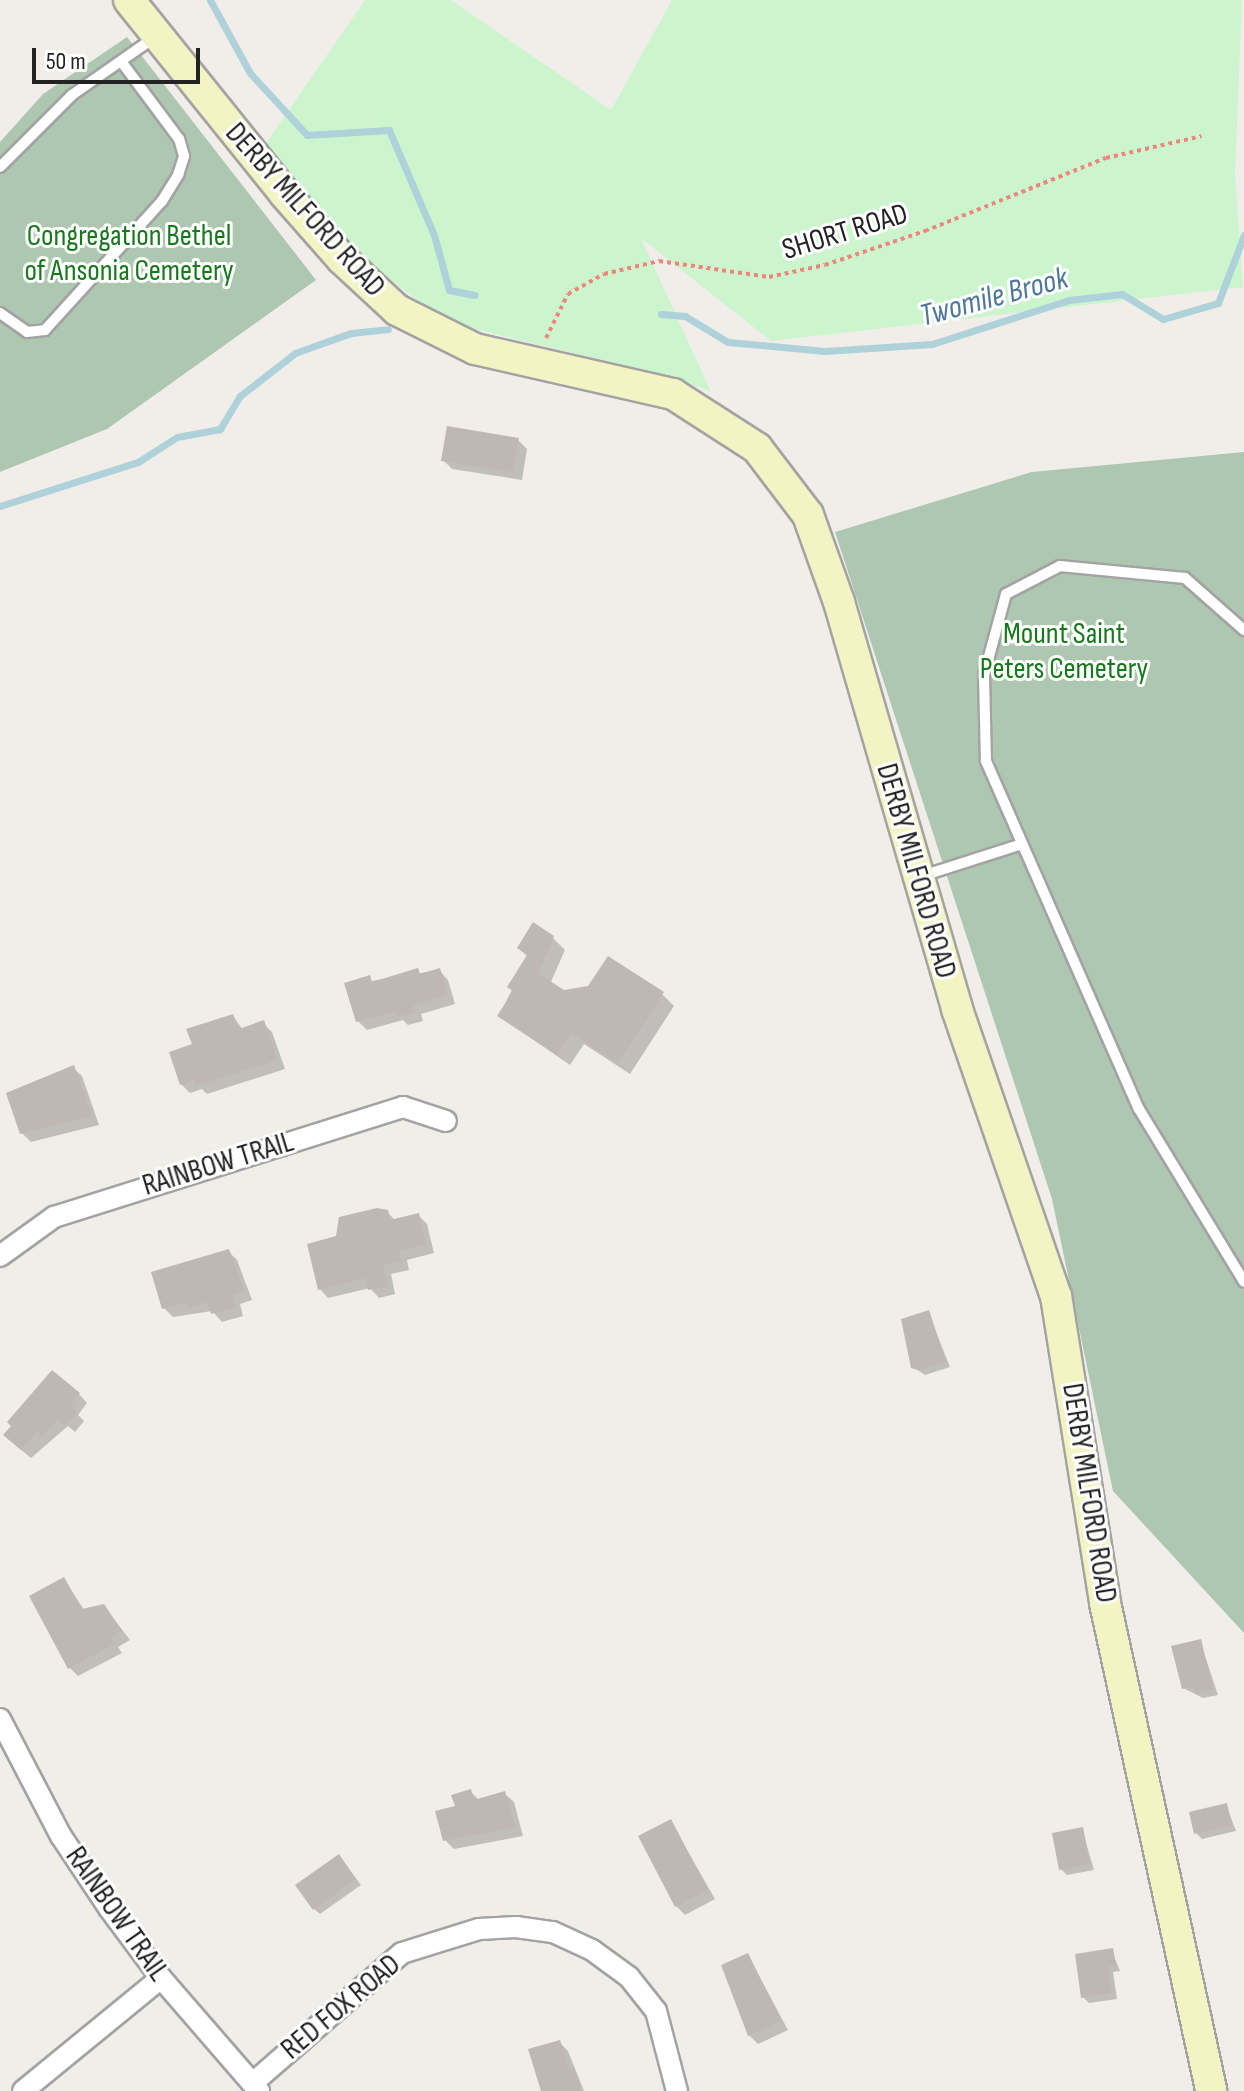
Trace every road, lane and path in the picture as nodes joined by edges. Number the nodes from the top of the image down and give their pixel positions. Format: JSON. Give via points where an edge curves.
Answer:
{"nodes":[{"id":1,"x":129,"y":0,"type":"edge"},
{"id":2,"x":156,"y":36,"type":"junction"},
{"id":3,"x":123,"y":64,"type":"junction"},
{"id":4,"x":1202,"y":136,"type":"dead end"},
{"id":5,"x":0,"y":167,"type":"edge"},
{"id":6,"x":0,"y":313,"type":"edge"},
{"id":7,"x":539,"y":364,"type":"junction"},
{"id":8,"x":1244,"y":630,"type":"edge"},
{"id":9,"x":1022,"y":844,"type":"junction"},
{"id":10,"x":916,"y":878,"type":"junction"},
{"id":11,"x":446,"y":1121,"type":"dead end"},
{"id":12,"x":0,"y":1256,"type":"edge"},
{"id":13,"x":1244,"y":1282,"type":"edge"},
{"id":14,"x":0,"y":1719,"type":"edge"},
{"id":15,"x":161,"y":1978,"type":"junction"},
{"id":16,"x":256,"y":2086,"type":"edge"},
{"id":17,"x":23,"y":2091,"type":"edge"},
{"id":18,"x":677,"y":2091,"type":"edge"},
{"id":19,"x":1211,"y":2091,"type":"edge"}],
"edges":[{"from":1,"to":2,"type":"main road","name":"DERBY MILFORD ROAD"},
{"from":2,"to":3,"type":"lane"},
{"from":2,"to":7,"type":"main road","name":"DERBY MILFORD ROAD","via":[[284,193],[372,289],[450,339]]},
{"from":3,"to":5,"type":"lane","via":[[72,95]]},
{"from":3,"to":6,"type":"lane","via":[[179,139],[184,156],[178,175],[162,201],[45,330],[27,332]]},
{"from":4,"to":7,"type":"path","name":"SHORT ROAD","via":[[1106,158],[825,265],[769,277],[659,261],[594,277],[568,294],[552,319]]},
{"from":7,"to":10,"type":"main road","name":"DERBY MILFORD ROAD","via":[[673,394],[757,448],[791,487],[825,554]]},
{"from":8,"to":9,"type":"lane","via":[[1185,578],[1060,566],[1006,594],[984,675],[986,761]]},
{"from":9,"to":10,"type":"lane"},
{"from":9,"to":13,"type":"lane","via":[[1139,1109]]},
{"from":10,"to":19,"type":"main road","name":"DERBY MILFORD ROAD","via":[[1056,1296],[1105,1603]]},
{"from":11,"to":12,"type":"street","name":"RAINBOW TRAIL","via":[[403,1107],[54,1217]]},
{"from":14,"to":15,"type":"street","name":"RAINBOW TRAIL","via":[[61,1836]]},
{"from":15,"to":16,"type":"street","name":"RAINBOW TRAIL"},
{"from":15,"to":17,"type":"street"},
{"from":16,"to":18,"type":"street","name":"RED FOX ROAD","via":[[402,1953],[479,1929],[516,1927],[553,1932],[592,1950],[629,1977],[656,2011]]}]}
